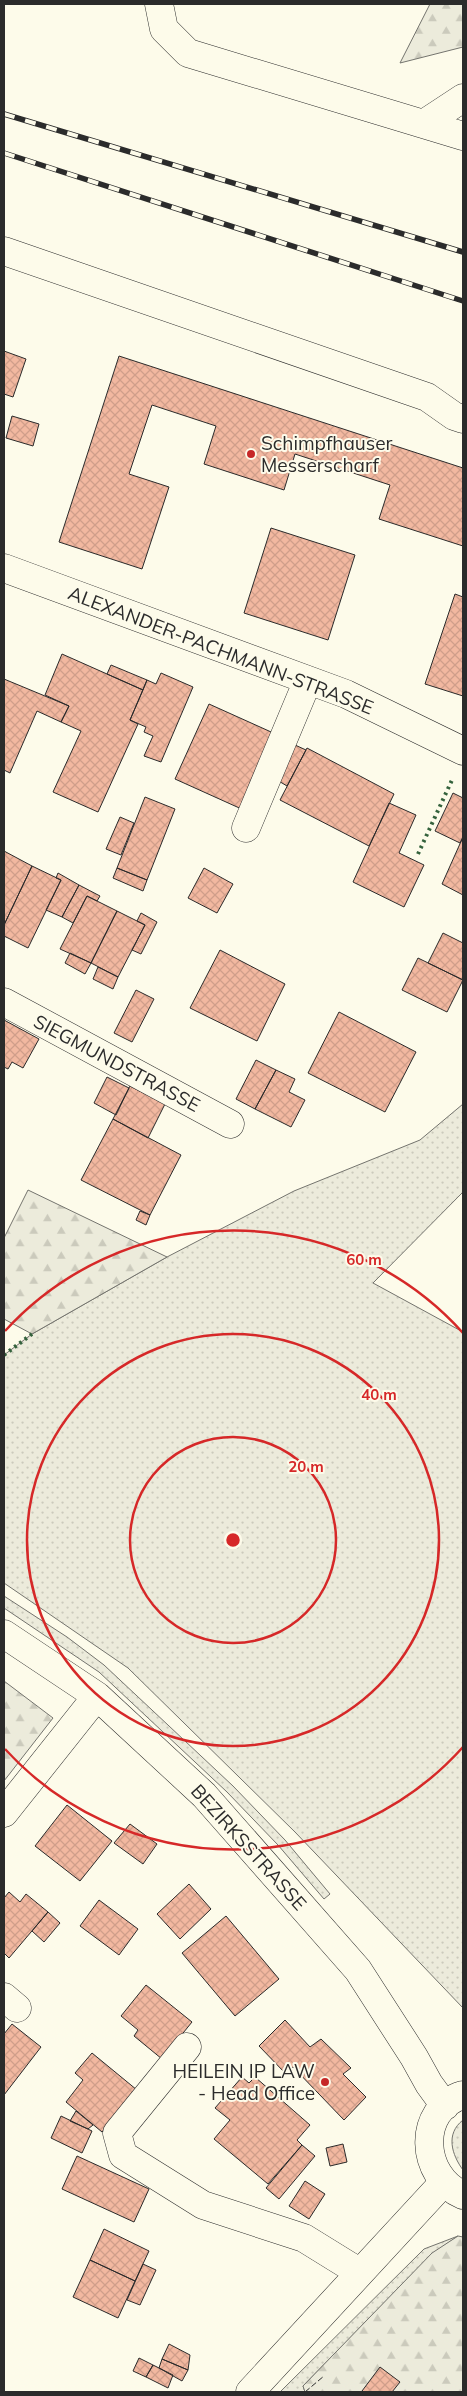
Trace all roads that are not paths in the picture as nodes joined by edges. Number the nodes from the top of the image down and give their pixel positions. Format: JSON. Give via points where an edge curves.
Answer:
{"nodes":[{"id":1,"x":159,"y":4,"type":"edge"},
{"id":2,"x":463,"y":98,"type":"edge"},
{"id":3,"x":425,"y":123,"type":"junction"},
{"id":4,"x":463,"y":136,"type":"edge"},
{"id":5,"x":4,"y":251,"type":"edge"},
{"id":6,"x":458,"y":418,"type":"edge"},
{"id":7,"x":4,"y":568,"type":"edge"},
{"id":8,"x":308,"y":680,"type":"junction"},
{"id":9,"x":463,"y":751,"type":"edge"},
{"id":10,"x":246,"y":828,"type":"dead end"},
{"id":11,"x":4,"y":1002,"type":"edge"},
{"id":12,"x":230,"y":1124,"type":"dead end"},
{"id":13,"x":4,"y":1634,"type":"edge"},
{"id":14,"x":97,"y":1696,"type":"junction"},
{"id":15,"x":4,"y":1813,"type":"edge"},
{"id":16,"x":187,"y":2047,"type":"dead end"},
{"id":17,"x":454,"y":2101,"type":"edge"},
{"id":18,"x":453,"y":2189,"type":"edge"},
{"id":19,"x":359,"y":2272,"type":"junction"},
{"id":20,"x":250,"y":2392,"type":"edge"}],
"edges":[{"from":1,"to":3,"type":"street","via":[[164,29],[188,53]]},
{"from":2,"to":3,"type":"street"},
{"from":3,"to":4,"type":"street"},
{"from":5,"to":6,"type":"street","via":[[427,397]]},
{"from":7,"to":8,"type":"street","name":"ALEXANDER-PACHMANN-STRASSE"},
{"from":8,"to":9,"type":"street","name":"ALEXANDER-PACHMANN-STRASSE","via":[[346,694]]},
{"from":8,"to":10,"type":"street"},
{"from":11,"to":12,"type":"street","name":"SIEGMUNDSTRASSE"},
{"from":13,"to":14,"type":"street","name":"BEZIRKSSTRASSE"},
{"from":14,"to":15,"type":"street"},
{"from":14,"to":17,"type":"street","name":"BEZIRKSSTRASSE","via":[[204,1795],[358,1970],[414,2056],[428,2084]]},
{"from":16,"to":19,"type":"street","via":[[117,2133],[123,2155],[203,2205],[304,2238]]},
{"from":17,"to":18,"type":"street","via":[[435,2120],[429,2152],[434,2169]]},
{"from":18,"to":19,"type":"street"},
{"from":19,"to":20,"type":"street"}]}
